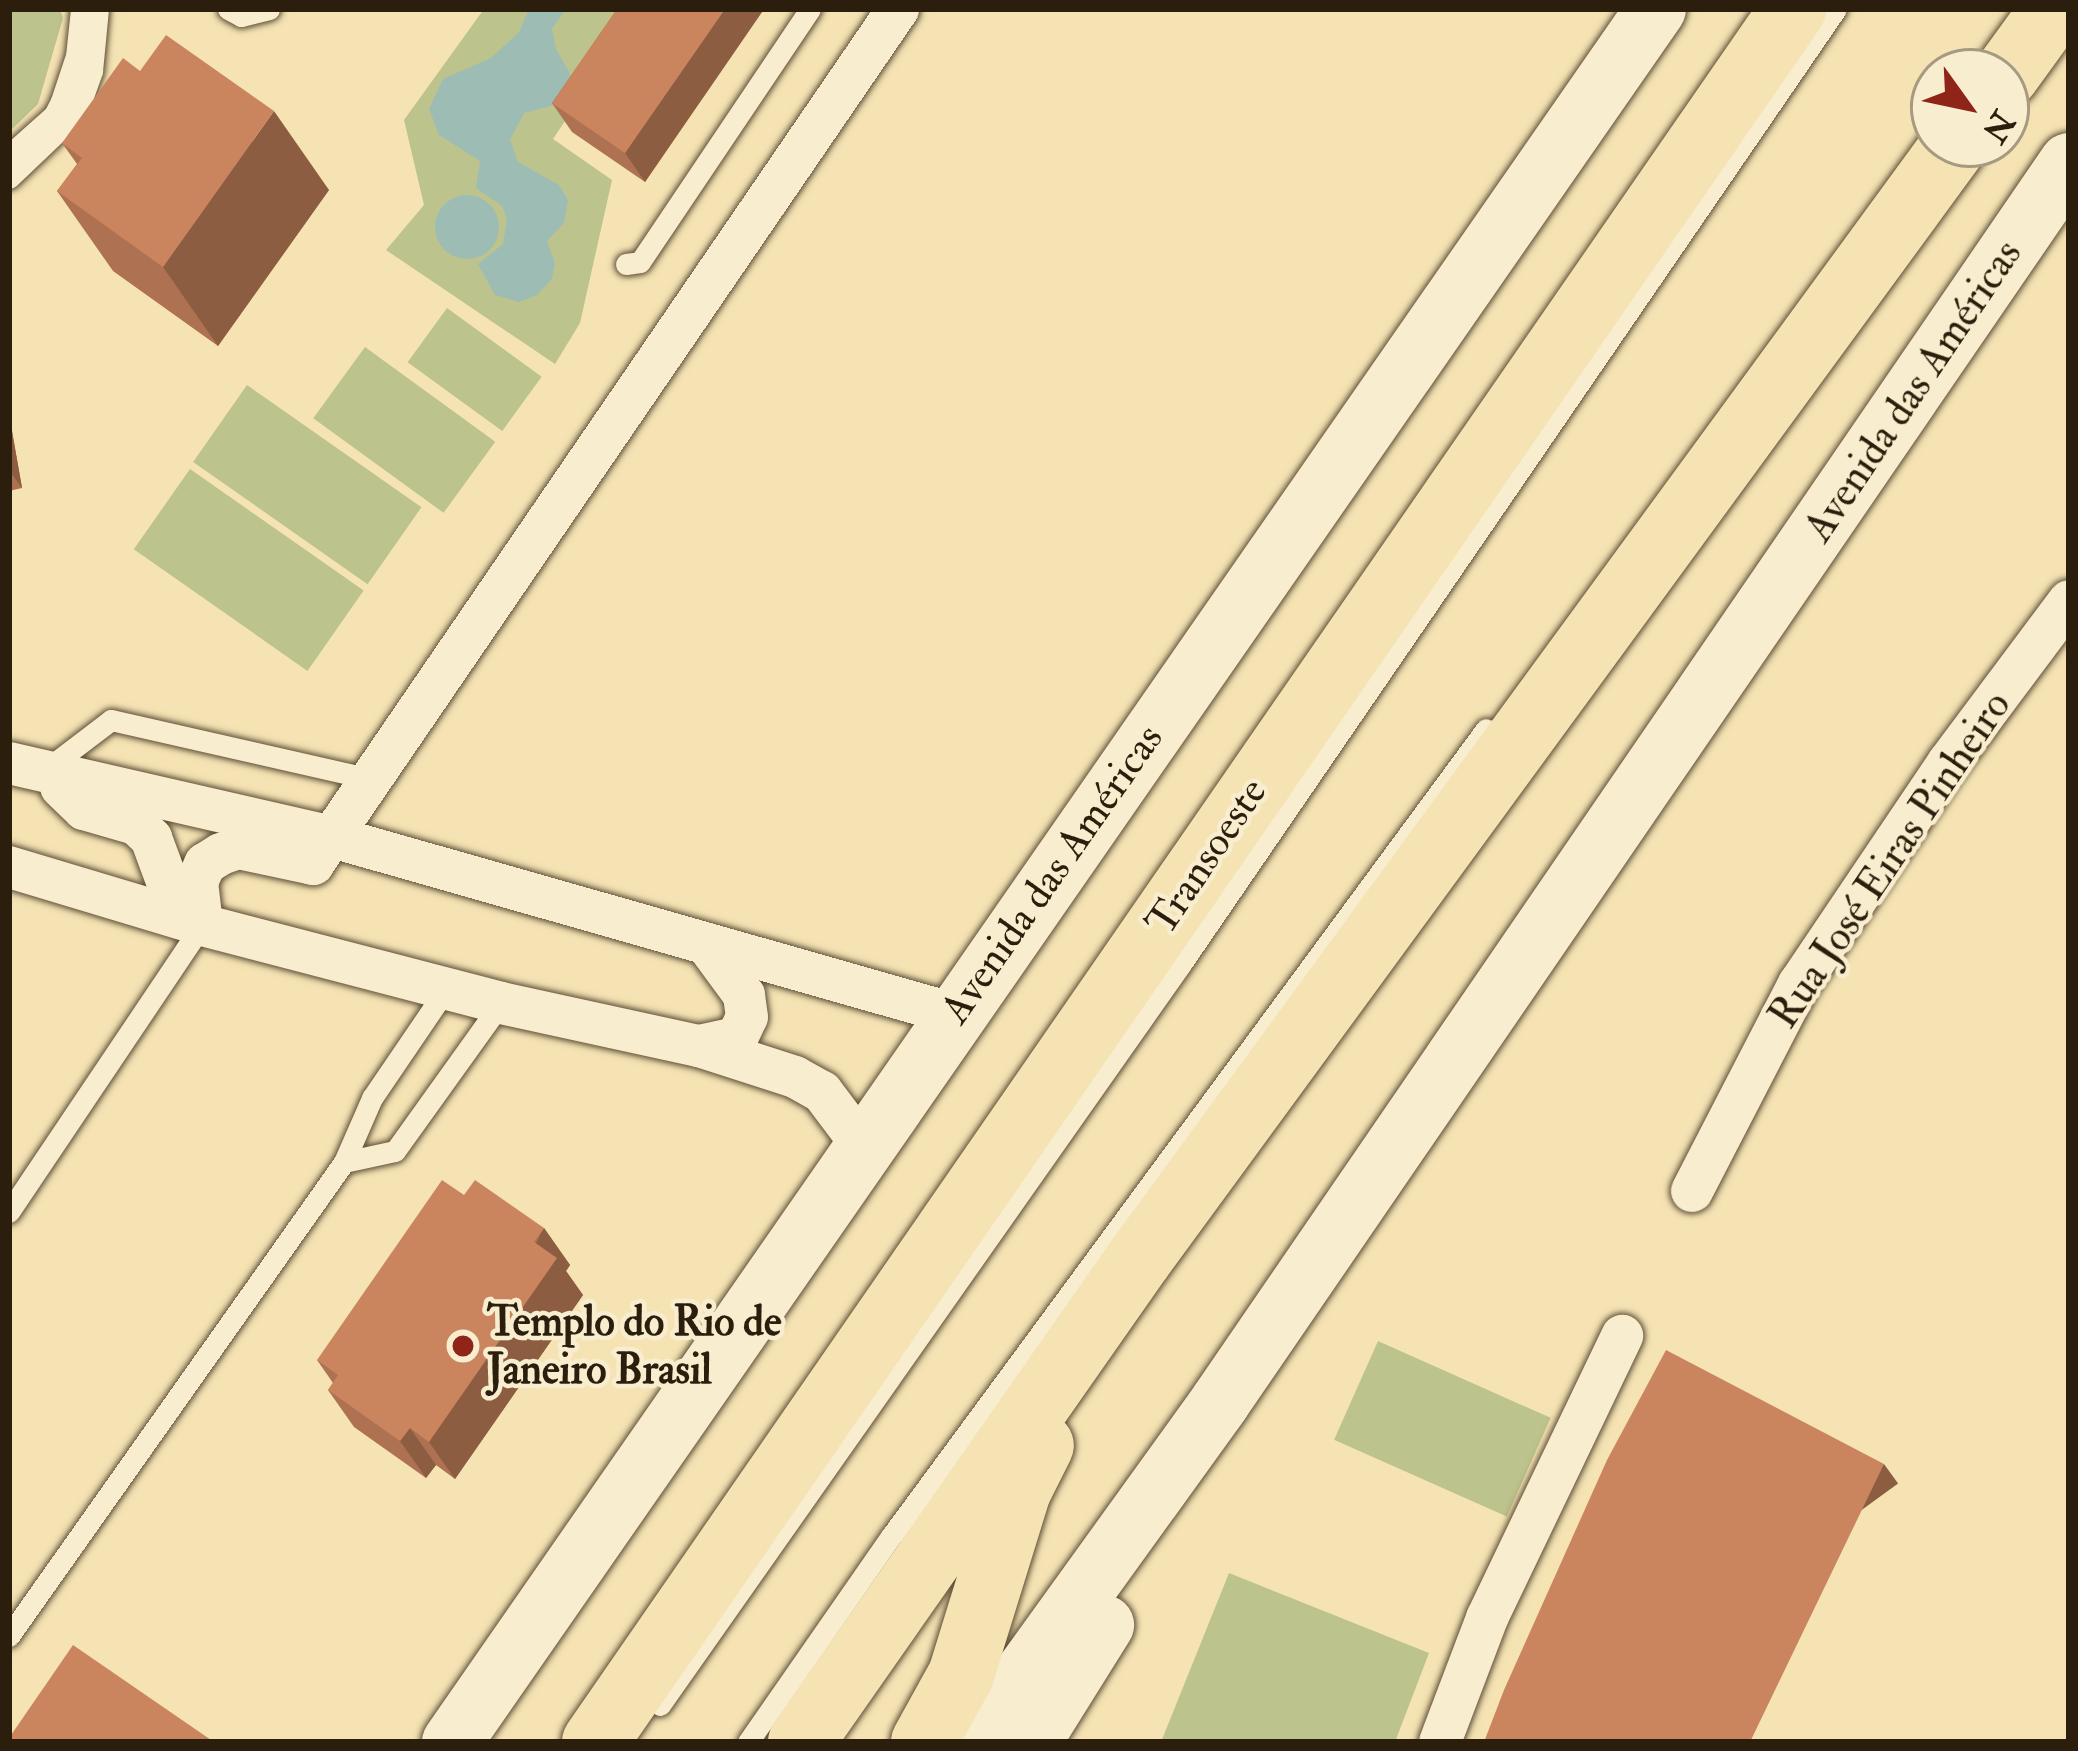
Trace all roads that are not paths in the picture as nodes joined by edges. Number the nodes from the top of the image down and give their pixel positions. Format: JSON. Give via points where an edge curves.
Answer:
{"nodes":[{"id":1,"x":81,"y":9,"type":"edge"},
{"id":2,"x":98,"y":9,"type":"edge"},
{"id":3,"x":228,"y":9,"type":"edge"},
{"id":4,"x":269,"y":9,"type":"edge"},
{"id":5,"x":810,"y":9,"type":"edge"},
{"id":6,"x":898,"y":9,"type":"edge"},
{"id":7,"x":1793,"y":9,"type":"edge"},
{"id":8,"x":1836,"y":9,"type":"edge"},
{"id":9,"x":2054,"y":9,"type":"edge"},
{"id":10,"x":1648,"y":14,"type":"edge"},
{"id":11,"x":2026,"y":48,"type":"edge"},
{"id":12,"x":62,"y":120,"type":"junction"},
{"id":13,"x":89,"y":139,"type":"edge"},
{"id":14,"x":9,"y":155,"type":"edge"},
{"id":15,"x":2069,"y":164,"type":"edge"},
{"id":16,"x":1937,"y":168,"type":"edge"},
{"id":17,"x":9,"y":178,"type":"edge"},
{"id":18,"x":626,"y":264,"type":"dead end"},
{"id":19,"x":2069,"y":601,"type":"edge"},
{"id":20,"x":1498,"y":713,"type":"dead end"},
{"id":21,"x":27,"y":767,"type":"edge"},
{"id":22,"x":367,"y":778,"type":"junction"},
{"id":23,"x":329,"y":836,"type":"junction"},
{"id":24,"x":9,"y":867,"type":"edge"},
{"id":25,"x":202,"y":925,"type":"junction"},
{"id":26,"x":708,"y":946,"type":"junction"},
{"id":27,"x":446,"y":989,"type":"junction"},
{"id":28,"x":501,"y":1003,"type":"junction"},
{"id":29,"x":954,"y":1014,"type":"junction"},
{"id":30,"x":699,"y":1046,"type":"junction"},
{"id":31,"x":862,"y":1145,"type":"junction"},
{"id":32,"x":344,"y":1162,"type":"junction"},
{"id":33,"x":1692,"y":1191,"type":"dead end"},
{"id":34,"x":9,"y":1212,"type":"edge"},
{"id":35,"x":1138,"y":1259,"type":"junction"},
{"id":36,"x":1622,"y":1336,"type":"dead end"},
{"id":37,"x":1220,"y":1402,"type":"junction"},
{"id":38,"x":9,"y":1636,"type":"edge"},
{"id":39,"x":621,"y":1732,"type":"edge"},
{"id":40,"x":452,"y":1742,"type":"edge"},
{"id":41,"x":748,"y":1742,"type":"edge"},
{"id":42,"x":801,"y":1742,"type":"edge"},
{"id":43,"x":924,"y":1742,"type":"edge"},
{"id":44,"x":975,"y":1742,"type":"edge"},
{"id":45,"x":1031,"y":1742,"type":"edge"},
{"id":46,"x":1440,"y":1742,"type":"edge"}],
"edges":[{"from":1,"to":12,"type":"lane"},
{"from":2,"to":12,"type":"lane","via":[[92,71]]},
{"from":3,"to":4,"type":"lane","via":[[241,16]]},
{"from":5,"to":18,"type":"lane","via":[[640,262]]},
{"from":6,"to":22,"type":"street"},
{"from":7,"to":39,"type":"highway"},
{"from":8,"to":39,"type":"lane","name":"Transoeste","via":[[1167,984]]},
{"from":9,"to":11,"type":"highway"},
{"from":10,"to":29,"type":"main road","name":"Avenida das Américas"},
{"from":12,"to":13,"type":"lane"},
{"from":12,"to":14,"type":"lane"},
{"from":12,"to":17,"type":"lane"},
{"from":15,"to":37,"type":"main road","name":"Avenida das Américas"},
{"from":16,"to":35,"type":"highway"},
{"from":19,"to":33,"type":"street","name":"Rua José Eiras Pinheiro","via":[[1798,984]]},
{"from":20,"to":41,"type":"lane"},
{"from":21,"to":22,"type":"lane","via":[[111,720]]},
{"from":21,"to":23,"type":"street"},
{"from":21,"to":25,"type":"street","via":[[84,809],[136,824],[151,838],[171,892]]},
{"from":22,"to":23,"type":"street"},
{"from":23,"to":25,"type":"street","via":[[313,864],[238,848],[205,864],[197,882]]},
{"from":23,"to":26,"type":"street"},
{"from":24,"to":25,"type":"street"},
{"from":25,"to":27,"type":"street"},
{"from":25,"to":34,"type":"lane"},
{"from":26,"to":29,"type":"street"},
{"from":26,"to":30,"type":"street","via":[[744,995],[747,1018],[737,1038]]},
{"from":27,"to":28,"type":"street"},
{"from":27,"to":32,"type":"lane","via":[[372,1098]]},
{"from":28,"to":30,"type":"street"},
{"from":28,"to":32,"type":"lane","via":[[395,1151]]},
{"from":29,"to":31,"type":"main road","name":"Avenida das Américas"},
{"from":30,"to":31,"type":"street","via":[[812,1084]]},
{"from":31,"to":40,"type":"main road","name":"Avenida das Américas"},
{"from":32,"to":38,"type":"lane"},
{"from":35,"to":42,"type":"highway"},
{"from":35,"to":43,"type":"highway","via":[[1106,1348],[1027,1470],[969,1654]]},
{"from":36,"to":46,"type":"street","via":[[1486,1618]]},
{"from":37,"to":44,"type":"main road","name":"Avenida das Américas"},
{"from":37,"to":45,"type":"main road","via":[[1111,1613]]}]}
